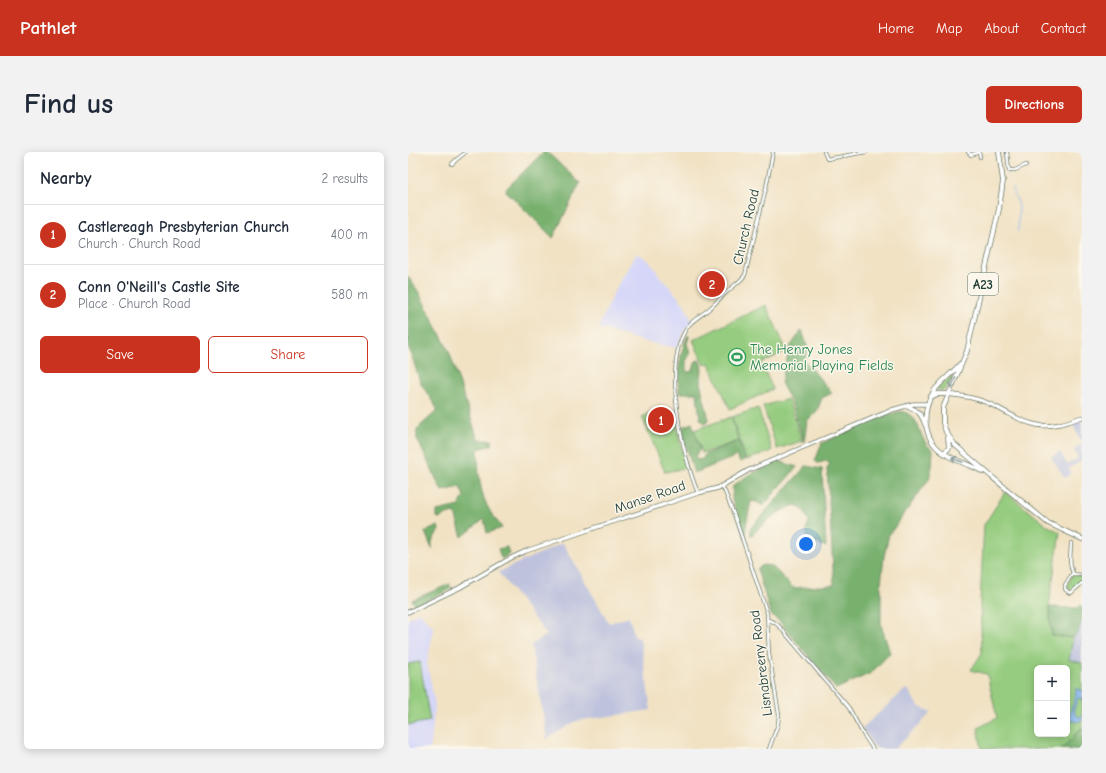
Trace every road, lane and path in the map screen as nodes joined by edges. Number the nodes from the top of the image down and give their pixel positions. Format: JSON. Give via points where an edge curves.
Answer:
{"nodes":[{"id":1,"x":466,"y":152,"type":"edge"},
{"id":2,"x":773,"y":152,"type":"edge"},
{"id":3,"x":824,"y":152,"type":"edge"},
{"id":4,"x":866,"y":152,"type":"edge"},
{"id":5,"x":968,"y":152,"type":"edge"},
{"id":6,"x":1000,"y":152,"type":"edge"},
{"id":7,"x":1007,"y":152,"type":"edge"},
{"id":8,"x":980,"y":157,"type":"dead end"},
{"id":9,"x":452,"y":164,"type":"dead end"},
{"id":10,"x":1026,"y":164,"type":"dead end"},
{"id":11,"x":964,"y":359,"type":"junction"},
{"id":12,"x":946,"y":396,"type":"junction"},
{"id":13,"x":931,"y":397,"type":"junction"},
{"id":14,"x":928,"y":404,"type":"junction"},
{"id":15,"x":900,"y":407,"type":"junction"},
{"id":16,"x":1082,"y":417,"type":"edge"},
{"id":17,"x":926,"y":428,"type":"junction"},
{"id":18,"x":946,"y":432,"type":"junction"},
{"id":19,"x":942,"y":452,"type":"junction"},
{"id":20,"x":992,"y":477,"type":"junction"},
{"id":21,"x":722,"y":486,"type":"junction"},
{"id":22,"x":698,"y":493,"type":"junction"},
{"id":23,"x":1082,"y":539,"type":"edge"},
{"id":24,"x":1071,"y":543,"type":"dead end"},
{"id":25,"x":1073,"y":573,"type":"junction"},
{"id":26,"x":1082,"y":575,"type":"edge"},
{"id":27,"x":1082,"y":582,"type":"edge"},
{"id":28,"x":408,"y":612,"type":"edge"},
{"id":29,"x":768,"y":620,"type":"junction"},
{"id":30,"x":769,"y":749,"type":"edge"},
{"id":31,"x":873,"y":749,"type":"edge"}],
"edges":[{"from":1,"to":9,"type":"street"},
{"from":2,"to":22,"type":"street","name":"Church Road","via":[[745,275],[690,324],[676,361],[681,439]]},
{"from":3,"to":4,"type":"street","via":[[827,159]]},
{"from":5,"to":8,"type":"street","via":[[971,155],[979,152]]},
{"from":6,"to":11,"type":"main road","number":"A23","via":[[1004,181]]},
{"from":7,"to":10,"type":"street","via":[[1009,170]]},
{"from":11,"to":12,"type":"main road","number":"A23","one_way":true},
{"from":11,"to":13,"type":"main road","number":"A23"},
{"from":12,"to":13,"type":"main road","via":[[937,394]]},
{"from":12,"to":16,"type":"street","via":[[956,395],[980,400],[1023,421],[1038,425],[1058,424]]},
{"from":12,"to":18,"type":"main road","number":"A23","via":[[942,418]]},
{"from":13,"to":14,"type":"main road","number":"A23"},
{"from":14,"to":15,"type":"street","name":"Manse Road"},
{"from":14,"to":17,"type":"main road","number":"A23"},
{"from":15,"to":17,"type":"street","via":[[910,407],[917,411]]},
{"from":15,"to":21,"type":"street","name":"Manse Road","via":[[749,470]]},
{"from":17,"to":19,"type":"main road","number":"A23","via":[[931,441]]},
{"from":18,"to":19,"type":"main road","number":"A23","via":[[949,448]]},
{"from":18,"to":20,"type":"main road","number":"A23","via":[[955,445]]},
{"from":20,"to":19,"type":"main road","number":"A23","one_way":true},
{"from":20,"to":23,"type":"main road","number":"A23","via":[[1048,523]]},
{"from":21,"to":22,"type":"street","name":"Manse Road"},
{"from":21,"to":29,"type":"street","name":"Lisnabreeny Road","via":[[737,523]]},
{"from":22,"to":28,"type":"street","name":"Manse Road","via":[[526,551],[455,590]]},
{"from":24,"to":25,"type":"street"},
{"from":25,"to":26,"type":"street"},
{"from":25,"to":27,"type":"street","via":[[1065,585],[1068,592],[1071,593]]},
{"from":29,"to":30,"type":"street","name":"Lisnabreeny Road","via":[[769,654],[779,715]]},
{"from":29,"to":31,"type":"street","via":[[779,626],[845,703]]}]}
